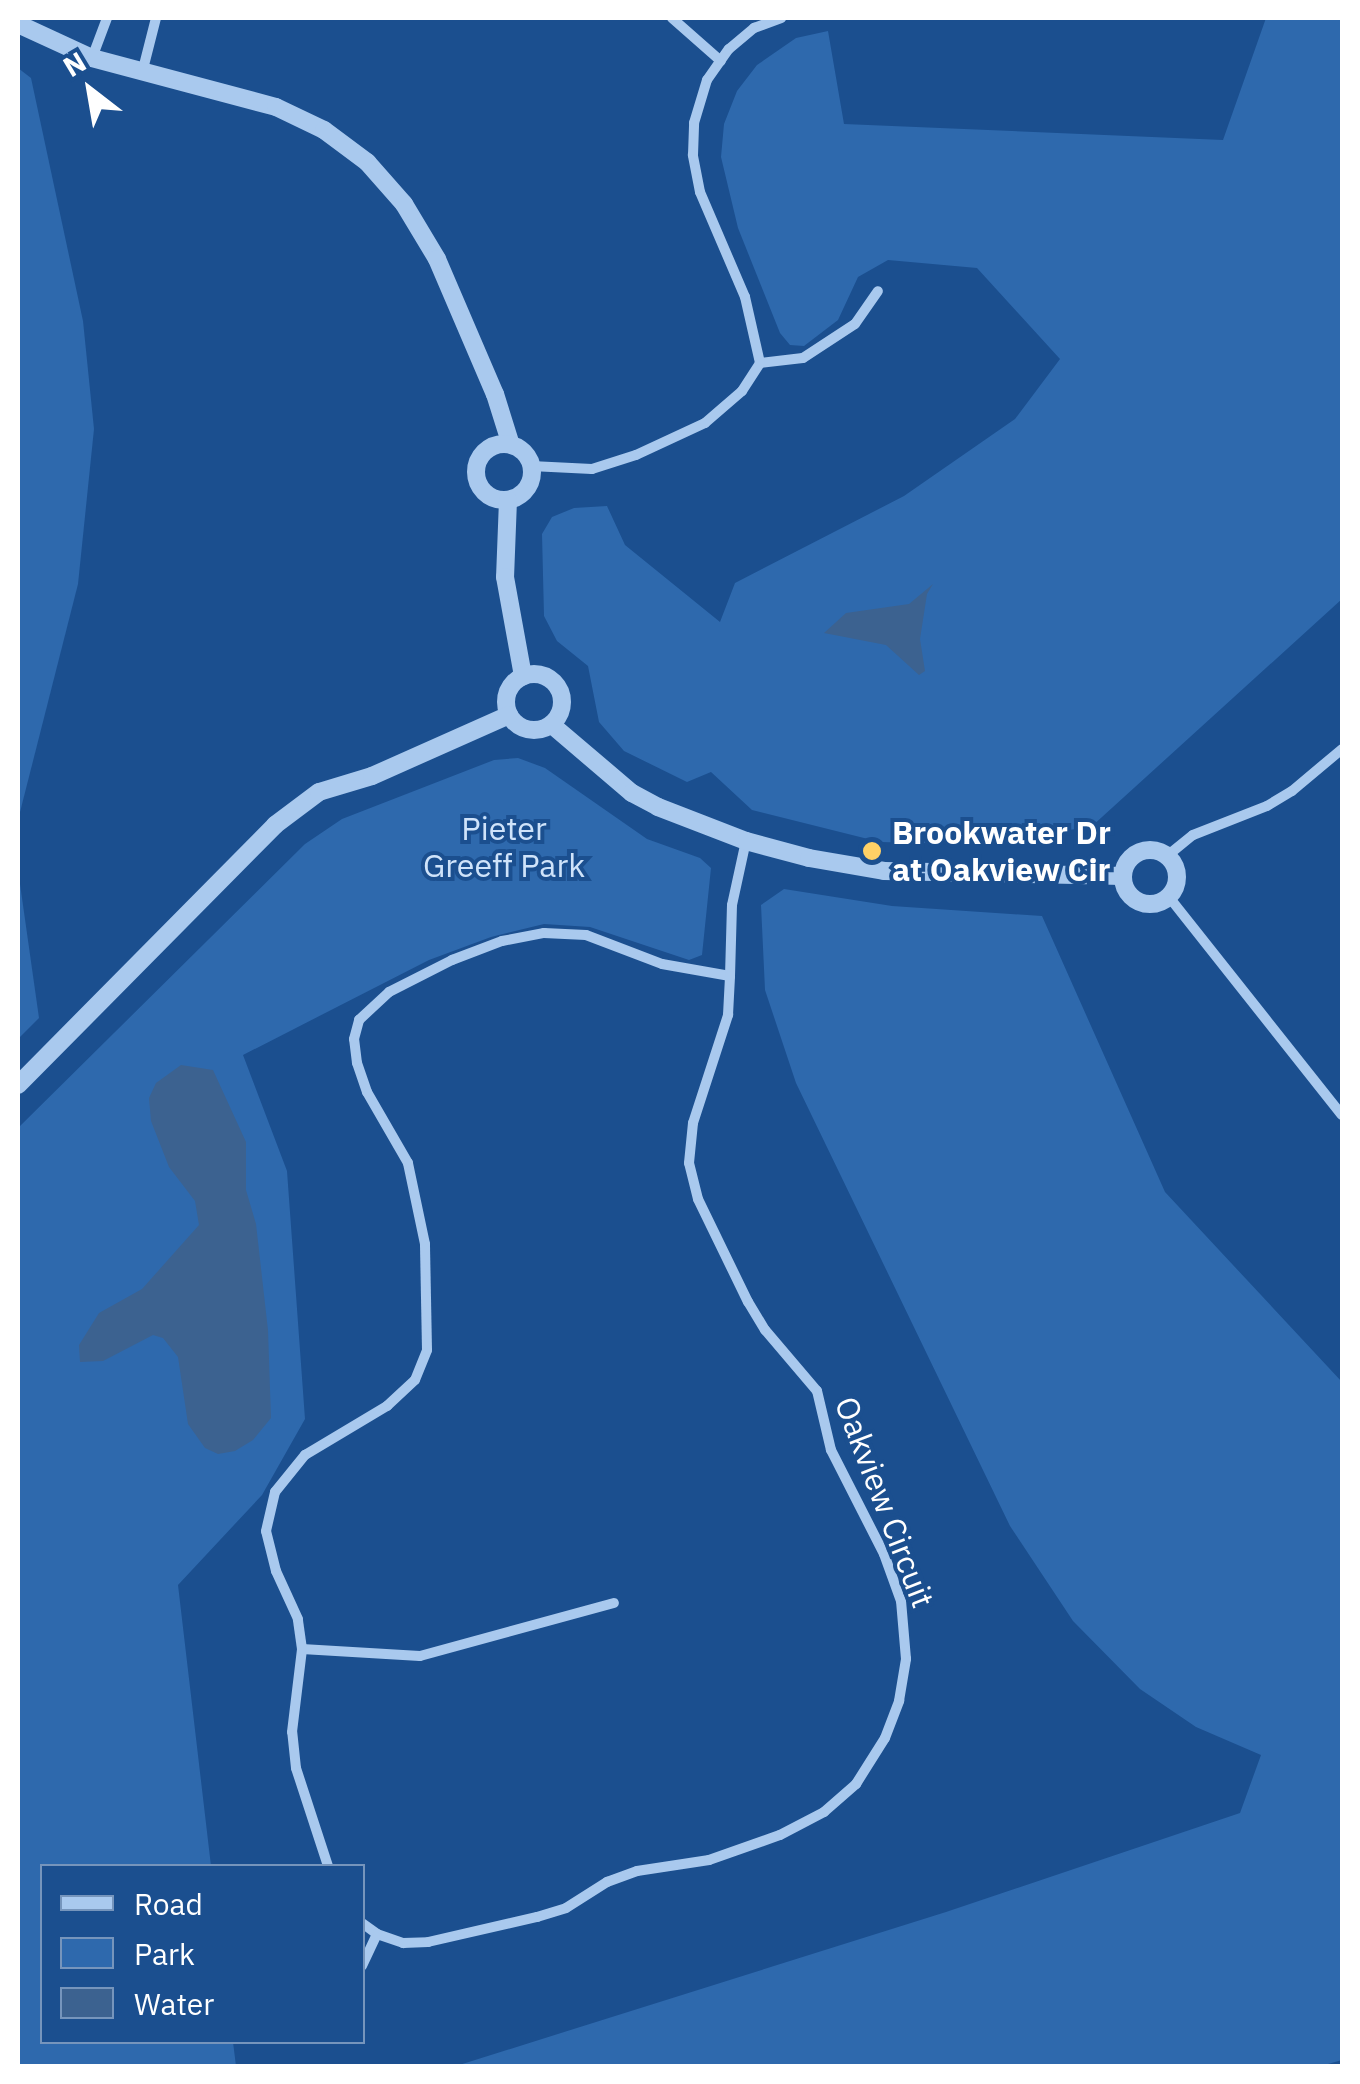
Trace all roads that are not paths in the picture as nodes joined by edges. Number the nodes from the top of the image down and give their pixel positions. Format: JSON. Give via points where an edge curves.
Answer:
{"nodes":[{"id":1,"x":107,"y":18,"type":"edge"},
{"id":2,"x":156,"y":18,"type":"edge"},
{"id":3,"x":672,"y":18,"type":"edge"},
{"id":4,"x":781,"y":18,"type":"edge"},
{"id":5,"x":18,"y":24,"type":"edge"},
{"id":6,"x":92,"y":58,"type":"junction"},
{"id":7,"x":721,"y":61,"type":"junction"},
{"id":8,"x":142,"y":74,"type":"junction"},
{"id":9,"x":878,"y":291,"type":"dead end"},
{"id":10,"x":760,"y":363,"type":"junction"},
{"id":11,"x":510,"y":445,"type":"junction"},
{"id":12,"x":531,"y":466,"type":"junction"},
{"id":13,"x":508,"y":500,"type":"junction"},
{"id":14,"x":523,"y":676,"type":"junction"},
{"id":15,"x":508,"y":716,"type":"junction"},
{"id":16,"x":552,"y":725,"type":"junction"},
{"id":17,"x":1342,"y":749,"type":"edge"},
{"id":18,"x":746,"y":840,"type":"junction"},
{"id":19,"x":1167,"y":856,"type":"junction"},
{"id":20,"x":1122,"y":876,"type":"junction"},
{"id":21,"x":1169,"y":897,"type":"junction"},
{"id":22,"x":730,"y":976,"type":"junction"},
{"id":23,"x":18,"y":1085,"type":"edge"},
{"id":24,"x":1342,"y":1114,"type":"edge"},
{"id":25,"x":614,"y":1604,"type":"dead end"},
{"id":26,"x":302,"y":1649,"type":"junction"},
{"id":27,"x":327,"y":1864,"type":"edge"},
{"id":28,"x":365,"y":1925,"type":"edge"},
{"id":29,"x":378,"y":1934,"type":"junction"},
{"id":30,"x":365,"y":1960,"type":"edge"}],
"edges":[{"from":1,"to":6,"type":"street"},
{"from":2,"to":8,"type":"street"},
{"from":3,"to":7,"type":"street"},
{"from":4,"to":7,"type":"street","via":[[754,28]]},
{"from":5,"to":6,"type":"street"},
{"from":6,"to":8,"type":"street"},
{"from":7,"to":10,"type":"street","via":[[702,94],[693,156],[700,192],[756,330]]},
{"from":8,"to":11,"type":"street","via":[[276,107],[324,130],[367,162],[404,204],[437,260]]},
{"from":9,"to":10,"type":"street","via":[[854,324],[803,358]]},
{"from":10,"to":12,"type":"street","via":[[742,391],[705,423],[636,455],[592,469]]},
{"from":11,"to":12,"type":"street"},
{"from":11,"to":13,"type":"street","via":[[492,447],[476,470],[485,493]]},
{"from":12,"to":13,"type":"street","via":[[524,492]]},
{"from":13,"to":14,"type":"street","via":[[505,577]]},
{"from":14,"to":15,"type":"street","via":[[506,697]]},
{"from":14,"to":16,"type":"street","via":[[543,675],[558,686],[562,705]]},
{"from":15,"to":16,"type":"street","via":[[529,730]]},
{"from":15,"to":23,"type":"street","via":[[319,792],[275,825]]},
{"from":16,"to":18,"type":"street","via":[[632,793]]},
{"from":17,"to":19,"type":"street","via":[[1292,792],[1193,834]]},
{"from":18,"to":20,"type":"street","via":[[884,872]]},
{"from":18,"to":22,"type":"street","name":"Oakview Circuit","via":[[732,905]]},
{"from":19,"to":20,"type":"street","via":[[1151,850],[1135,855]]},
{"from":19,"to":21,"type":"street","via":[[1177,879]]},
{"from":20,"to":21,"type":"street","via":[[1140,903]]},
{"from":21,"to":24,"type":"street"},
{"from":22,"to":26,"type":"street","via":[[662,964],[586,935],[544,933],[452,960],[389,992],[359,1020],[356,1063],[408,1163],[426,1244],[426,1350],[415,1380],[387,1406],[306,1455],[275,1492],[266,1531]]},
{"from":22,"to":29,"type":"street","name":"Oakview Circuit","via":[[728,1015],[693,1123],[688,1164],[748,1302],[817,1392],[831,1450],[884,1554],[907,1638],[899,1701],[856,1784],[824,1812],[780,1836],[710,1860],[637,1871],[536,1917],[428,1942]]},
{"from":25,"to":26,"type":"street","via":[[420,1656]]},
{"from":26,"to":27,"type":"street","via":[[292,1732],[296,1768]]},
{"from":28,"to":29,"type":"street","name":"Oakview Circuit"},
{"from":29,"to":30,"type":"street"}]}
